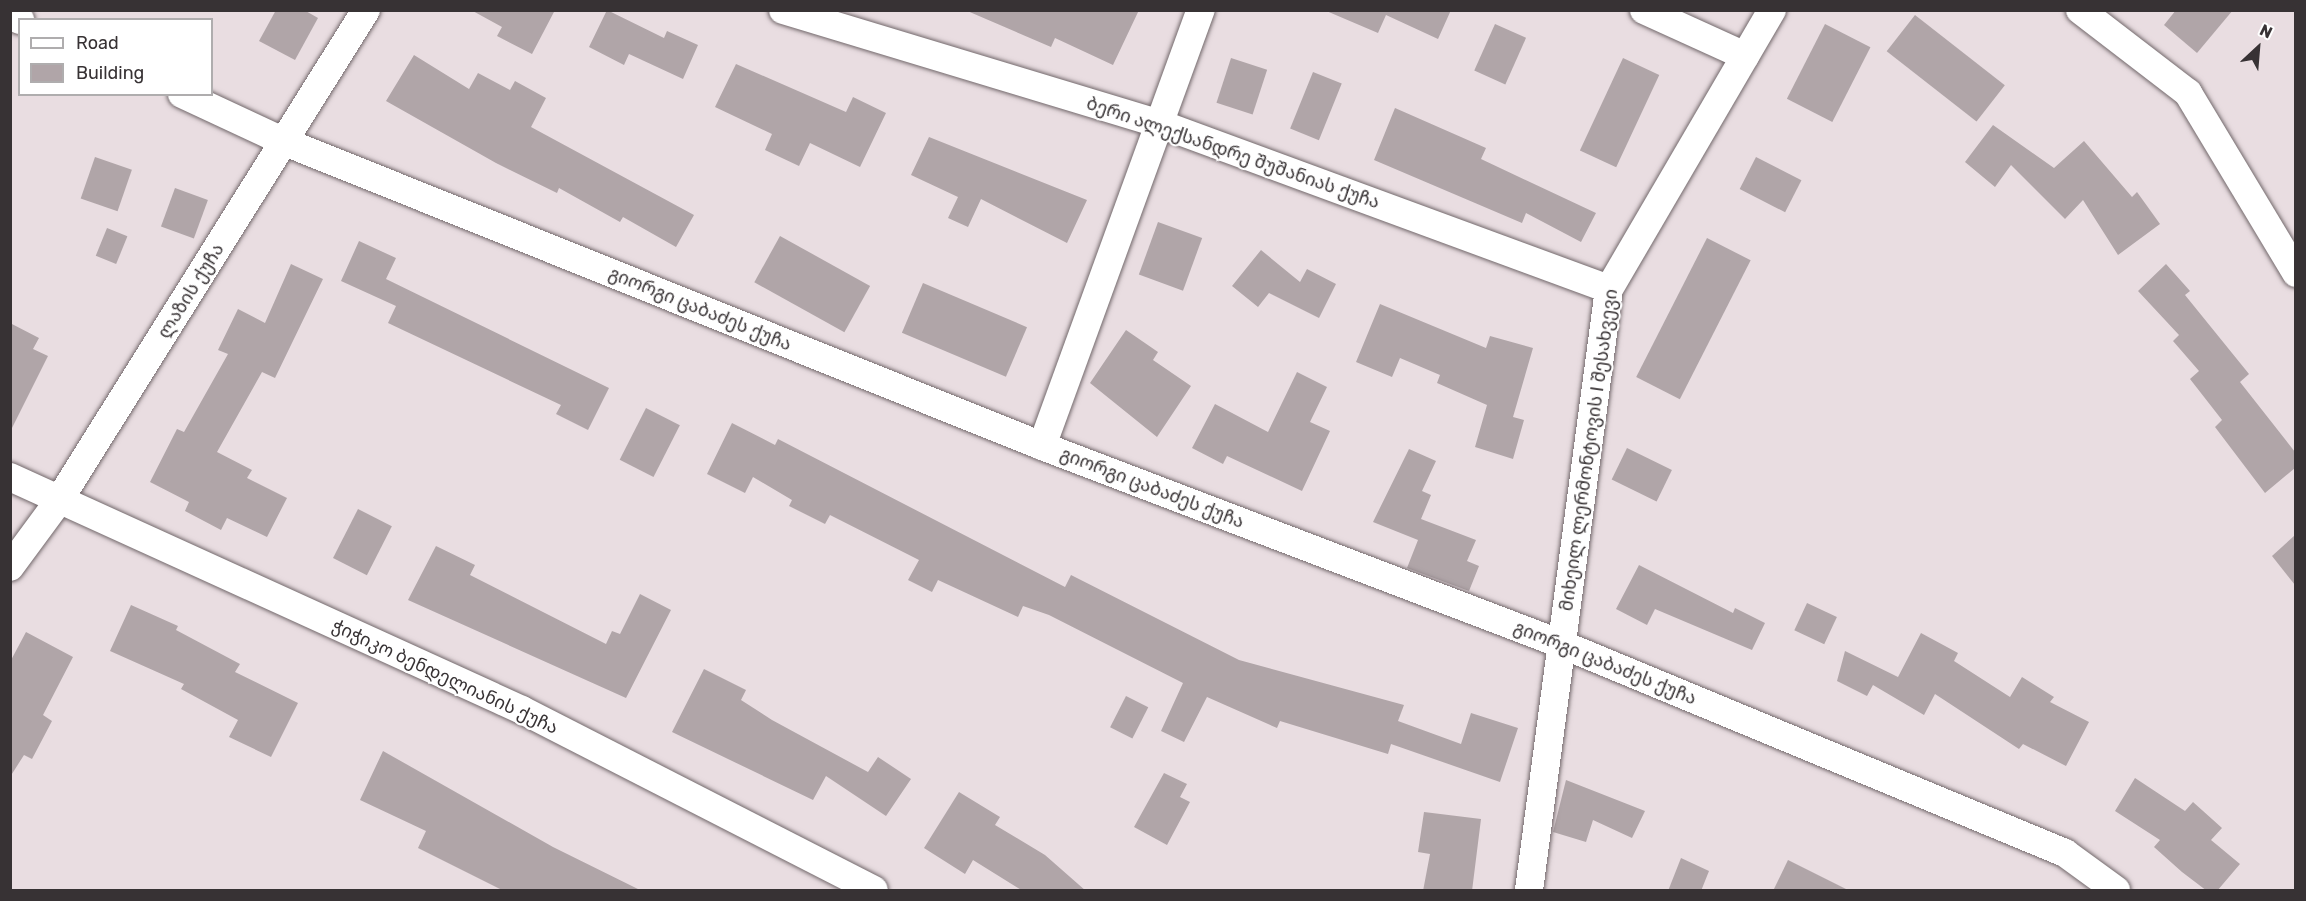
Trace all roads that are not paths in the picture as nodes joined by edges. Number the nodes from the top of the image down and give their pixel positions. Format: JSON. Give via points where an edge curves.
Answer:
{"nodes":[{"id":1,"x":366,"y":10,"type":"edge"},
{"id":2,"x":783,"y":10,"type":"edge"},
{"id":3,"x":1202,"y":10,"type":"edge"},
{"id":4,"x":1644,"y":10,"type":"edge"},
{"id":5,"x":1772,"y":10,"type":"edge"},
{"id":6,"x":2080,"y":10,"type":"edge"},
{"id":7,"x":1745,"y":57,"type":"junction"},
{"id":8,"x":186,"y":96,"type":"edge"},
{"id":9,"x":1163,"y":125,"type":"junction"},
{"id":10,"x":285,"y":142,"type":"junction"},
{"id":11,"x":2295,"y":273,"type":"edge"},
{"id":12,"x":1609,"y":288,"type":"junction"},
{"id":13,"x":1042,"y":446,"type":"junction"},
{"id":14,"x":10,"y":477,"type":"edge"},
{"id":15,"x":58,"y":502,"type":"junction"},
{"id":16,"x":10,"y":567,"type":"edge"},
{"id":17,"x":1561,"y":644,"type":"junction"},
{"id":18,"x":874,"y":891,"type":"edge"},
{"id":19,"x":1529,"y":891,"type":"edge"},
{"id":20,"x":2116,"y":891,"type":"edge"}],
"edges":[{"from":1,"to":10,"type":"street","name":"ლაზის ქუჩა"},
{"from":2,"to":9,"type":"street","name":"ბერი ალექსანდრე შუშანიას ქუჩა"},
{"from":3,"to":9,"type":"street"},
{"from":4,"to":7,"type":"street"},
{"from":5,"to":7,"type":"street","name":"მიხეილ ლერმონტოვის I შესახვევი"},
{"from":6,"to":11,"type":"street","via":[[2188,93]]},
{"from":7,"to":12,"type":"street","name":"მიხეილ ლერმონტოვის I შესახვევი"},
{"from":8,"to":10,"type":"street","name":"გიორგი ცაბაძეს ქუჩა"},
{"from":9,"to":12,"type":"street","name":"ბერი ალექსანდრე შუშანიას ქუჩა"},
{"from":9,"to":13,"type":"street"},
{"from":10,"to":13,"type":"street","name":"გიორგი ცაბაძეს ქუჩა"},
{"from":10,"to":15,"type":"street","name":"ლაზის ქუჩა"},
{"from":12,"to":17,"type":"street","name":"მიხეილ ლერმონტოვის I შესახვევი"},
{"from":13,"to":17,"type":"street","name":"გიორგი ცაბაძეს ქუჩა"},
{"from":14,"to":15,"type":"street","name":"ჭიჭიკო ბენდელიანის ქუჩა"},
{"from":15,"to":16,"type":"street","name":"ლაზის ქუჩა"},
{"from":15,"to":18,"type":"street","name":"ჭიჭიკო ბენდელიანის ქუჩა","via":[[522,710]]},
{"from":17,"to":19,"type":"street","name":"მიხეილ ლერმონტოვის I შესახვევი"},
{"from":17,"to":20,"type":"street","name":"გიორგი ცაბაძეს ქუჩა","via":[[2065,853]]}]}
